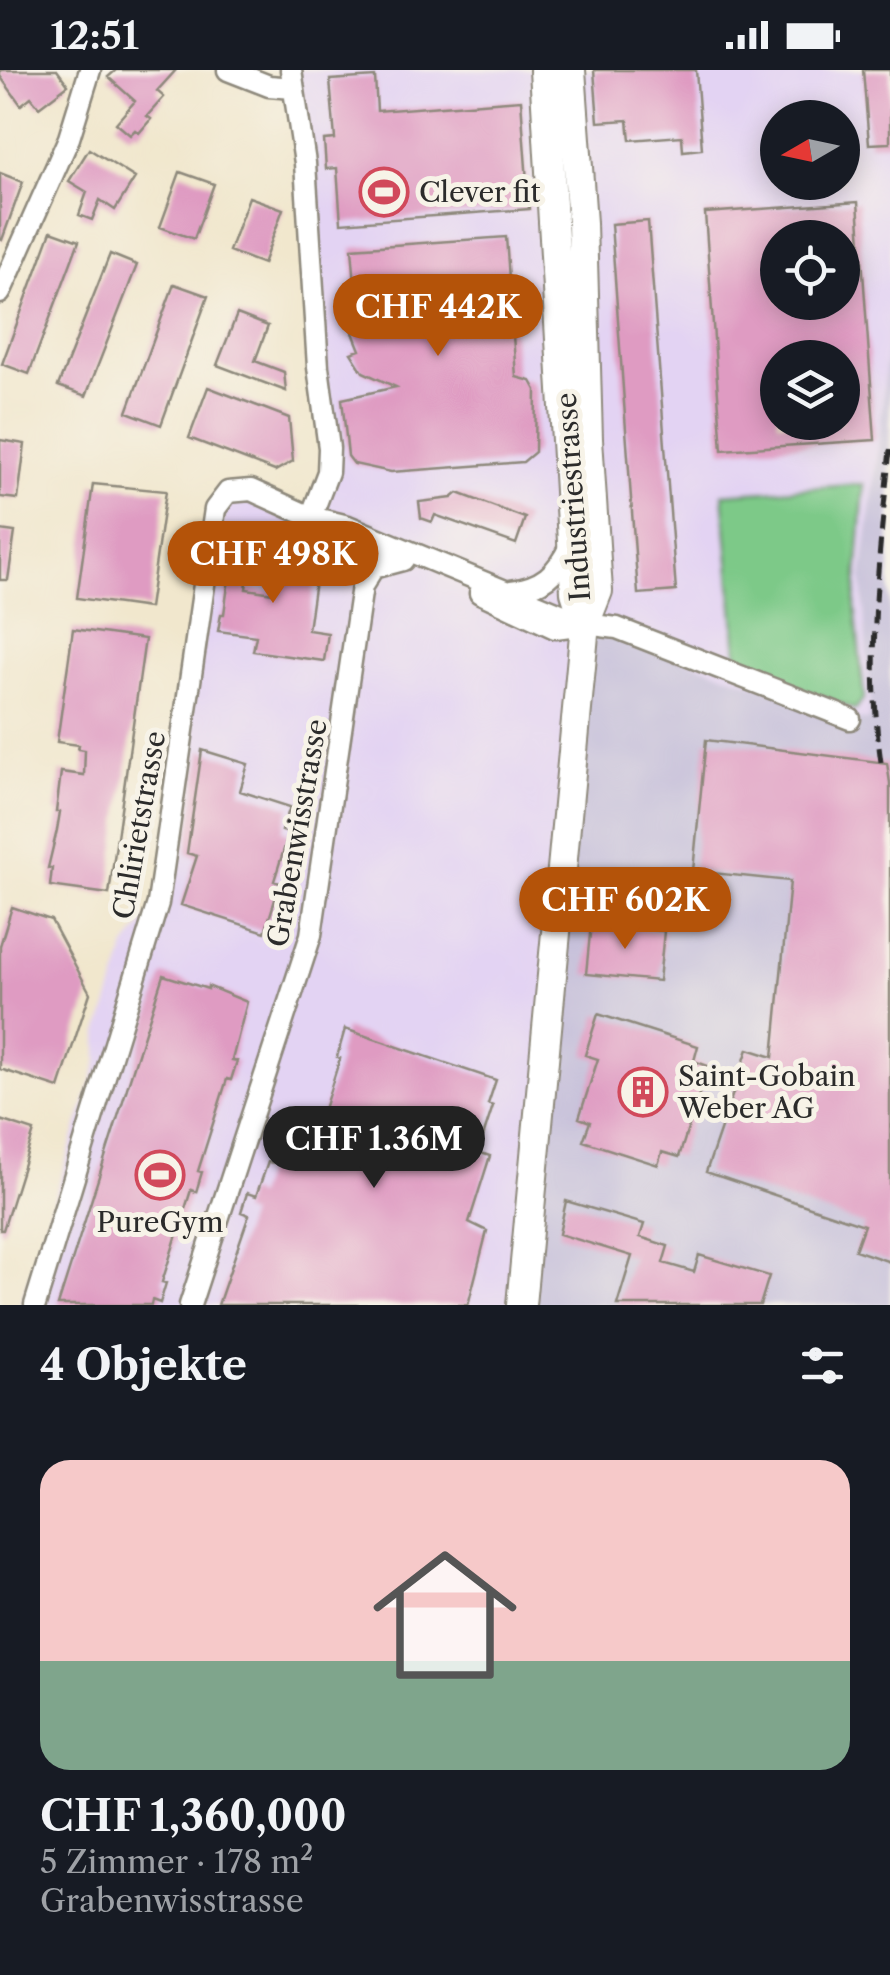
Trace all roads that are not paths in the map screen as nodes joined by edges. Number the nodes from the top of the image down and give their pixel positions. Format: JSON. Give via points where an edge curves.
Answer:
{"nodes":[{"id":1,"x":90,"y":70,"type":"edge"},
{"id":2,"x":228,"y":70,"type":"edge"},
{"id":3,"x":544,"y":70,"type":"edge"},
{"id":4,"x":571,"y":70,"type":"edge"},
{"id":5,"x":292,"y":79,"type":"edge"},
{"id":6,"x":0,"y":294,"type":"edge"},
{"id":7,"x":311,"y":517,"type":"junction"},
{"id":8,"x":573,"y":539,"type":"junction"},
{"id":9,"x":403,"y":560,"type":"junction"},
{"id":10,"x":509,"y":591,"type":"junction"},
{"id":11,"x":585,"y":624,"type":"junction"},
{"id":12,"x":850,"y":719,"type":"dead end"},
{"id":13,"x":35,"y":1305,"type":"edge"},
{"id":14,"x":190,"y":1305,"type":"edge"},
{"id":15,"x":521,"y":1305,"type":"edge"}],
"edges":[{"from":1,"to":6,"type":"street","via":[[69,138]]},
{"from":2,"to":5,"type":"street","via":[[269,86]]},
{"from":3,"to":8,"type":"main road","name":"Industriestrasse"},
{"from":4,"to":11,"type":"main road","name":"Industriestrasse","via":[[598,591]]},
{"from":5,"to":7,"type":"street","via":[[328,448],[328,472]]},
{"from":7,"to":9,"type":"street","name":"Chlirietstrasse","via":[[343,540]]},
{"from":7,"to":10,"type":"street","name":"Chlirietstrasse"},
{"from":7,"to":13,"type":"street","name":"Chlirietstrasse","via":[[250,490],[228,492],[215,509],[158,903]]},
{"from":8,"to":10,"type":"street","via":[[550,578]]},
{"from":8,"to":11,"type":"main road","name":"Industriestrasse","via":[[575,592]]},
{"from":9,"to":11,"type":"street","name":"Chlirietstrasse","via":[[554,628]]},
{"from":9,"to":14,"type":"street","name":"Grabenwisstrasse","via":[[373,568],[362,586],[316,914]]},
{"from":10,"to":11,"type":"street","name":"Chlirietstrasse"},
{"from":11,"to":12,"type":"street","via":[[624,631]]},
{"from":11,"to":15,"type":"main road","name":"Industriestrasse"}]}
